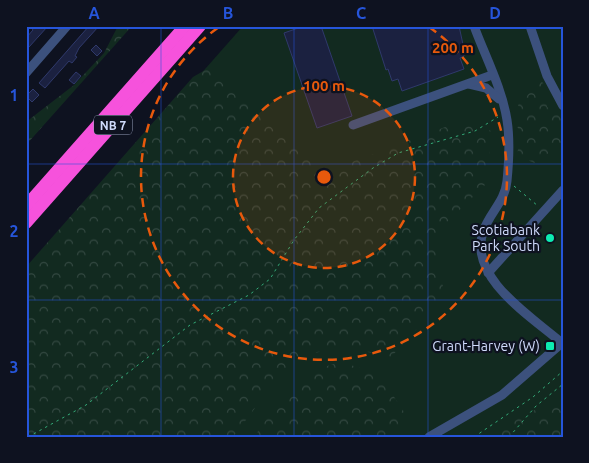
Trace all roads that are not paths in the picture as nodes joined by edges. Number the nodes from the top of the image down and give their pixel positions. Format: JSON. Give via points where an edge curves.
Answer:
{"nodes":[{"id":1,"x":68,"y":26,"type":"edge"},
{"id":2,"x":185,"y":26,"type":"edge"},
{"id":3,"x":200,"y":26,"type":"edge"},
{"id":4,"x":474,"y":26,"type":"edge"},
{"id":5,"x":530,"y":26,"type":"edge"},
{"id":6,"x":26,"y":73,"type":"edge"},
{"id":7,"x":492,"y":75,"type":"junction"},
{"id":8,"x":466,"y":84,"type":"junction"},
{"id":9,"x":502,"y":103,"type":"junction"},
{"id":10,"x":563,"y":106,"type":"edge"},
{"id":11,"x":353,"y":125,"type":"dead end"},
{"id":12,"x":563,"y":190,"type":"edge"},
{"id":13,"x":26,"y":206,"type":"edge"},
{"id":14,"x":26,"y":223,"type":"edge"},
{"id":15,"x":488,"y":273,"type":"junction"},
{"id":16,"x":562,"y":342,"type":"edge"},
{"id":17,"x":428,"y":437,"type":"edge"}],
"edges":[{"from":1,"to":6,"type":"street"},
{"from":2,"to":13,"type":"highway","number":"NB 7"},
{"from":3,"to":14,"type":"highway","number":"NB 7"},
{"from":4,"to":7,"type":"street"},
{"from":5,"to":10,"type":"street","via":[[547,76]]},
{"from":7,"to":8,"type":"street"},
{"from":7,"to":9,"type":"street"},
{"from":8,"to":9,"type":"street","via":[[486,88]]},
{"from":8,"to":11,"type":"street"},
{"from":9,"to":15,"type":"street","via":[[508,127],[507,182],[483,232],[480,252]]},
{"from":12,"to":15,"type":"street"},
{"from":15,"to":16,"type":"street","via":[[497,286]]},
{"from":16,"to":17,"type":"street","via":[[502,395]]}]}
